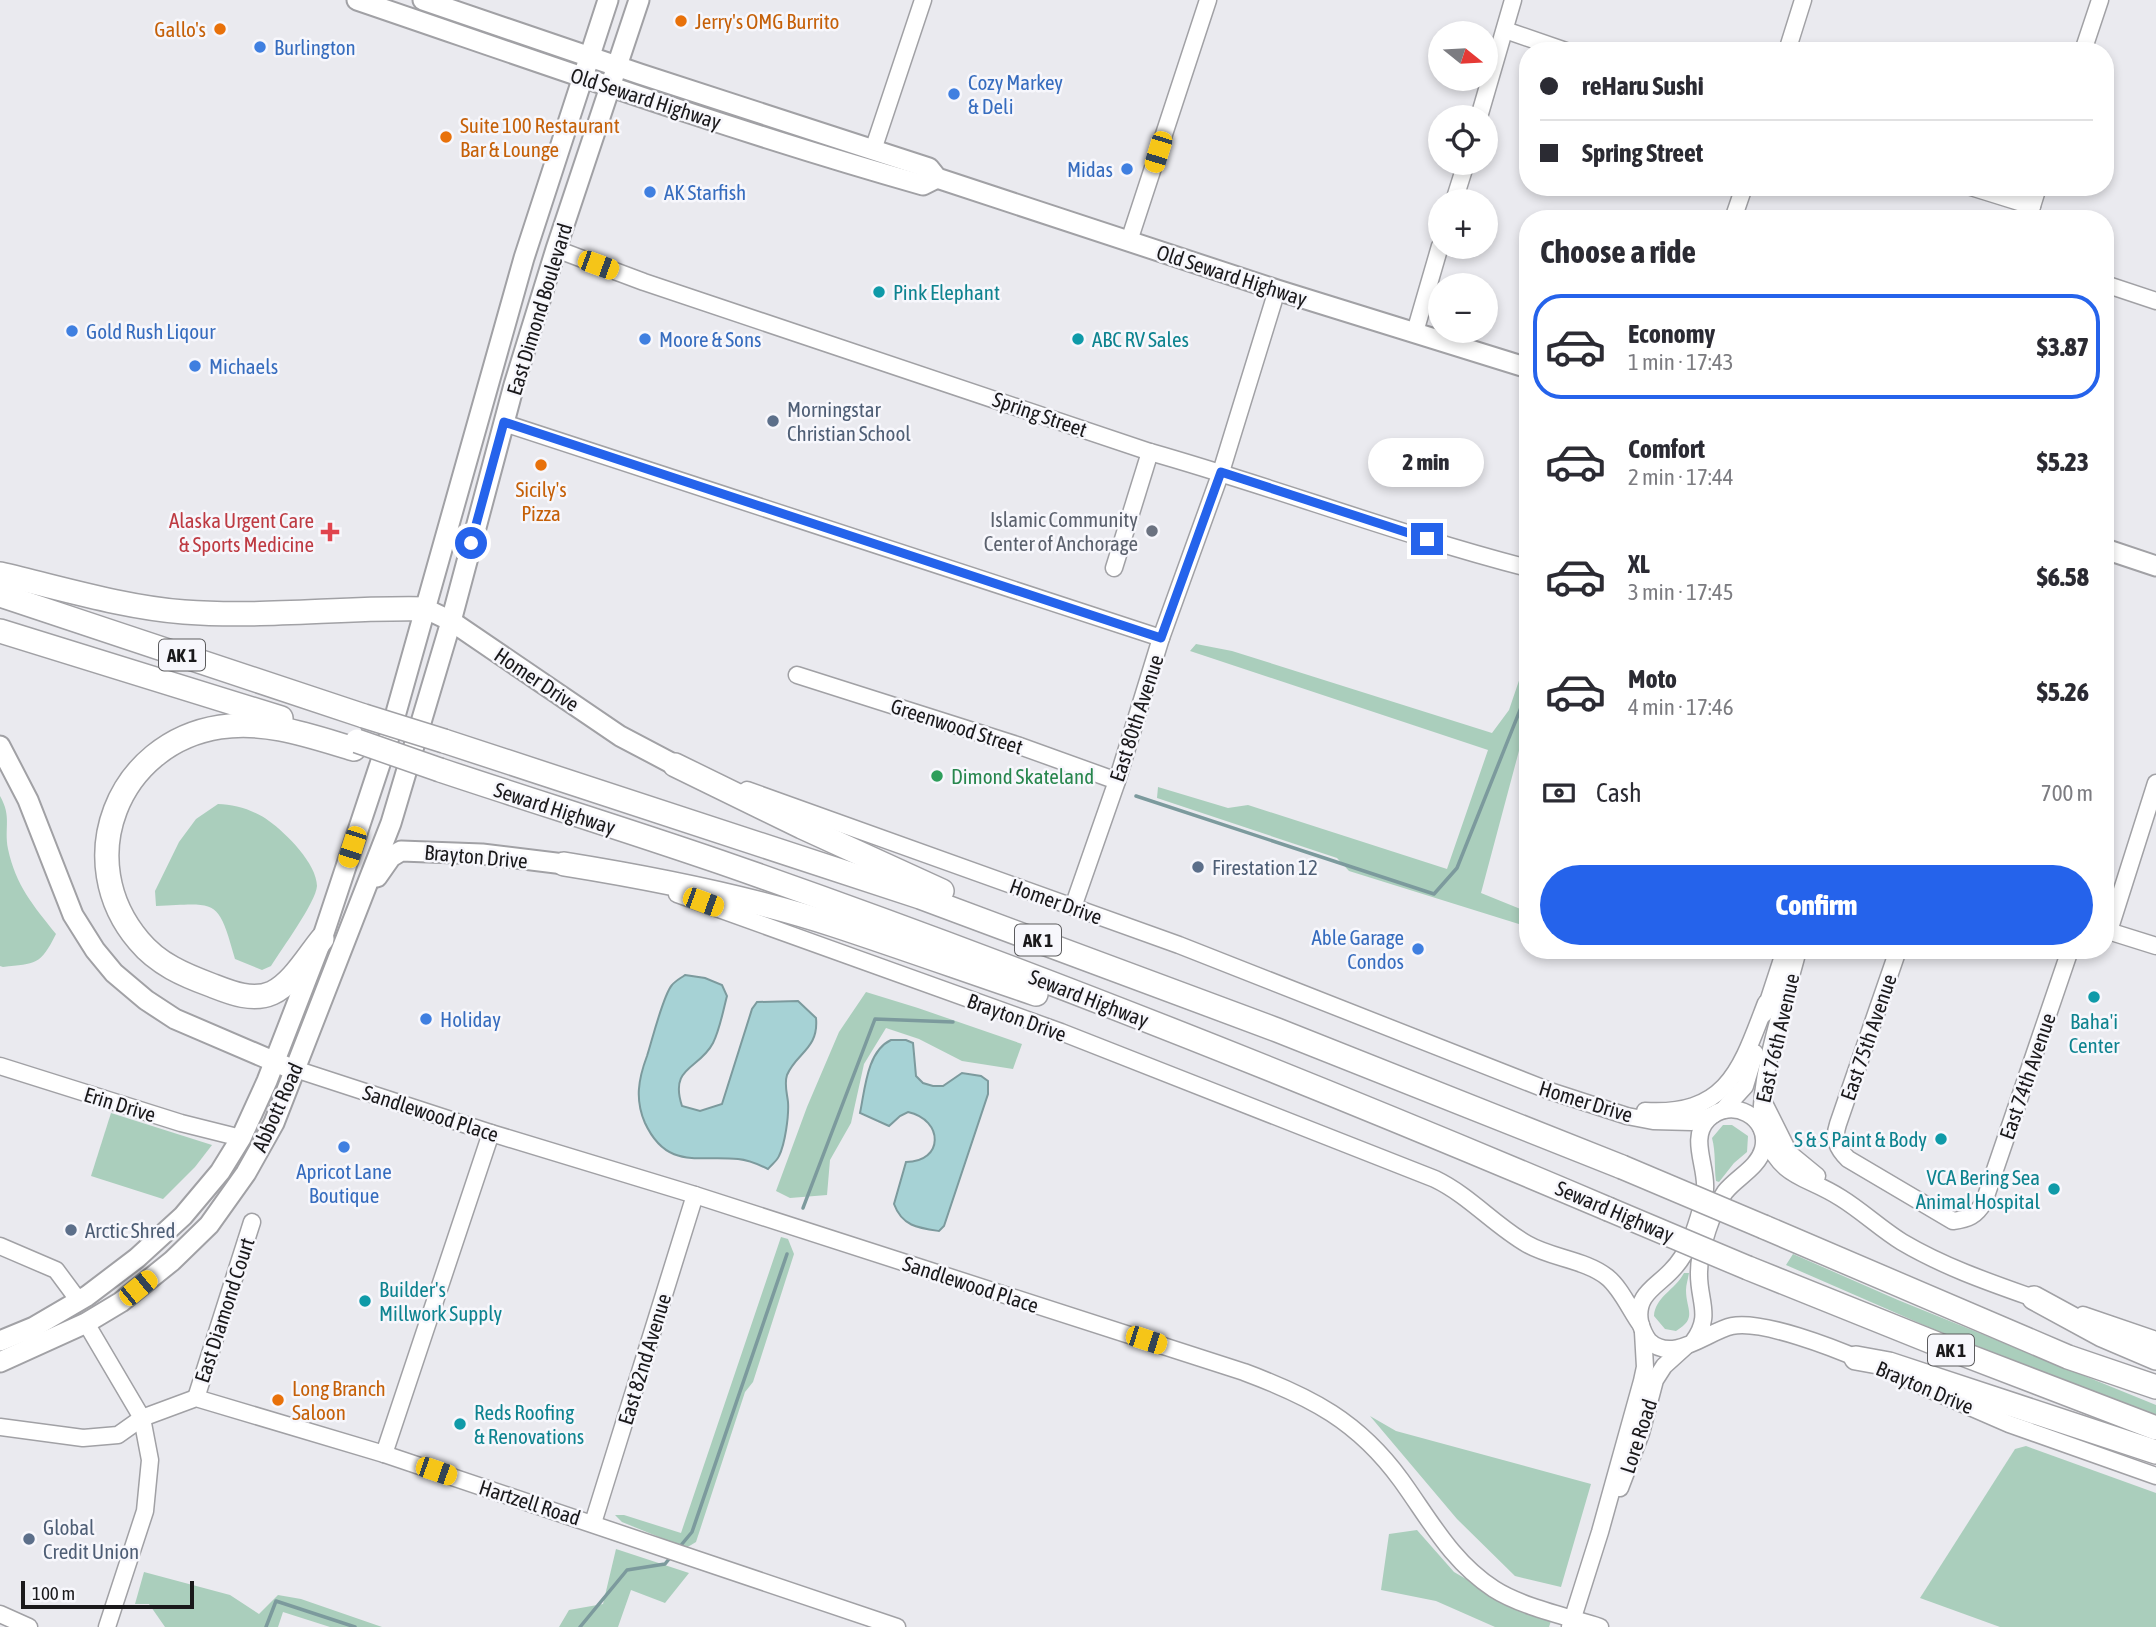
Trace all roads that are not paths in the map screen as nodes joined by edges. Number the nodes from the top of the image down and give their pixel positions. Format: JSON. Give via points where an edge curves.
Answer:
{"nodes":[{"id":1,"x":357,"y":0,"type":"edge"},
{"id":2,"x":423,"y":0,"type":"edge"},
{"id":3,"x":608,"y":0,"type":"edge"},
{"id":4,"x":639,"y":0,"type":"edge"},
{"id":5,"x":923,"y":0,"type":"edge"},
{"id":6,"x":1208,"y":0,"type":"edge"},
{"id":7,"x":1513,"y":0,"type":"edge"},
{"id":8,"x":1803,"y":0,"type":"edge"},
{"id":9,"x":2099,"y":0,"type":"edge"},
{"id":10,"x":1504,"y":30,"type":"junction"},
{"id":11,"x":1539,"y":42,"type":"edge"},
{"id":12,"x":1790,"y":42,"type":"edge"},
{"id":13,"x":2086,"y":42,"type":"edge"},
{"id":14,"x":589,"y":57,"type":"junction"},
{"id":15,"x":617,"y":66,"type":"junction"},
{"id":16,"x":583,"y":78,"type":"junction"},
{"id":17,"x":610,"y":87,"type":"junction"},
{"id":18,"x":1482,"y":105,"type":"edge"},
{"id":19,"x":742,"y":130,"type":"junction"},
{"id":20,"x":873,"y":150,"type":"junction"},
{"id":21,"x":937,"y":178,"type":"junction"},
{"id":22,"x":1992,"y":196,"type":"edge"},
{"id":23,"x":2025,"y":210,"type":"edge"},
{"id":24,"x":1129,"y":242,"type":"junction"},
{"id":25,"x":556,"y":249,"type":"junction"},
{"id":26,"x":1436,"y":259,"type":"edge"},
{"id":27,"x":519,"y":275,"type":"junction"},
{"id":28,"x":2114,"y":287,"type":"edge"},
{"id":29,"x":1277,"y":290,"type":"junction"},
{"id":30,"x":2156,"y":300,"type":"edge"},
{"id":31,"x":1415,"y":332,"type":"junction"},
{"id":32,"x":1519,"y":365,"type":"edge"},
{"id":33,"x":504,"y":422,"type":"junction"},
{"id":34,"x":1150,"y":452,"type":"junction"},
{"id":35,"x":1221,"y":472,"type":"junction"},
{"id":36,"x":2114,"y":552,"type":"edge"},
{"id":37,"x":1519,"y":566,"type":"edge"},
{"id":38,"x":2156,"y":566,"type":"edge"},
{"id":39,"x":1114,"y":568,"type":"dead end"},
{"id":40,"x":0,"y":574,"type":"edge"},
{"id":41,"x":0,"y":595,"type":"edge"},
{"id":42,"x":426,"y":609,"type":"junction"},
{"id":43,"x":452,"y":621,"type":"junction"},
{"id":44,"x":0,"y":631,"type":"edge"},
{"id":45,"x":1161,"y":638,"type":"junction"},
{"id":46,"x":797,"y":675,"type":"dead end"},
{"id":47,"x":390,"y":734,"type":"joint"},
{"id":48,"x":414,"y":742,"type":"joint"},
{"id":49,"x":355,"y":745,"type":"junction"},
{"id":50,"x":0,"y":746,"type":"edge"},
{"id":51,"x":675,"y":765,"type":"junction"},
{"id":52,"x":1117,"y":781,"type":"junction"},
{"id":53,"x":2156,"y":783,"type":"edge"},
{"id":54,"x":564,"y":864,"type":"junction"},
{"id":55,"x":361,"y":901,"type":"junction"},
{"id":56,"x":1073,"y":907,"type":"junction"},
{"id":57,"x":2114,"y":909,"type":"edge"},
{"id":58,"x":2114,"y":932,"type":"edge"},
{"id":59,"x":322,"y":939,"type":"junction"},
{"id":60,"x":2156,"y":946,"type":"edge"},
{"id":61,"x":1782,"y":959,"type":"edge"},
{"id":62,"x":1796,"y":959,"type":"edge"},
{"id":63,"x":1895,"y":959,"type":"edge"},
{"id":64,"x":2067,"y":959,"type":"edge"},
{"id":65,"x":1101,"y":963,"type":"junction"},
{"id":66,"x":1766,"y":1003,"type":"junction"},
{"id":67,"x":275,"y":1063,"type":"junction"},
{"id":68,"x":0,"y":1066,"type":"edge"},
{"id":69,"x":295,"y":1069,"type":"junction"},
{"id":70,"x":1762,"y":1092,"type":"junction"},
{"id":71,"x":1332,"y":1093,"type":"junction"},
{"id":72,"x":1590,"y":1104,"type":"junction"},
{"id":73,"x":1718,"y":1112,"type":"junction"},
{"id":74,"x":1762,"y":1131,"type":"junction"},
{"id":75,"x":491,"y":1133,"type":"junction"},
{"id":76,"x":241,"y":1138,"type":"junction"},
{"id":77,"x":695,"y":1195,"type":"junction"},
{"id":78,"x":1842,"y":1199,"type":"junction"},
{"id":79,"x":1984,"y":1202,"type":"joint"},
{"id":80,"x":252,"y":1222,"type":"dead end"},
{"id":81,"x":0,"y":1245,"type":"edge"},
{"id":82,"x":2034,"y":1298,"type":"junction"},
{"id":83,"x":79,"y":1301,"type":"junction"},
{"id":84,"x":86,"y":1323,"type":"junction"},
{"id":85,"x":1642,"y":1329,"type":"junction"},
{"id":86,"x":2156,"y":1340,"type":"edge"},
{"id":87,"x":0,"y":1341,"type":"edge"},
{"id":88,"x":1689,"y":1345,"type":"junction"},
{"id":89,"x":1856,"y":1358,"type":"junction"},
{"id":90,"x":2156,"y":1358,"type":"edge"},
{"id":91,"x":0,"y":1362,"type":"edge"},
{"id":92,"x":2156,"y":1387,"type":"edge"},
{"id":93,"x":196,"y":1398,"type":"junction"},
{"id":94,"x":142,"y":1418,"type":"junction"},
{"id":95,"x":0,"y":1427,"type":"edge"},
{"id":96,"x":2156,"y":1428,"type":"edge"},
{"id":97,"x":2156,"y":1452,"type":"edge"},
{"id":98,"x":384,"y":1454,"type":"junction"},
{"id":99,"x":2156,"y":1476,"type":"edge"},
{"id":100,"x":593,"y":1523,"type":"junction"},
{"id":101,"x":1600,"y":1532,"type":"junction"},
{"id":102,"x":0,"y":1614,"type":"edge"},
{"id":103,"x":1571,"y":1623,"type":"edge"},
{"id":104,"x":29,"y":1627,"type":"edge"},
{"id":105,"x":107,"y":1627,"type":"edge"},
{"id":106,"x":897,"y":1627,"type":"edge"},
{"id":107,"x":1600,"y":1627,"type":"edge"}],
"edges":[{"from":1,"to":16,"type":"main road","name":"Old Seward Highway"},
{"from":2,"to":14,"type":"main road","name":"Old Seward Highway"},
{"from":3,"to":14,"type":"main road","name":"East Dimond Boulevard"},
{"from":4,"to":15,"type":"main road","name":"East Dimond Boulevard"},
{"from":5,"to":20,"type":"street"},
{"from":6,"to":24,"type":"street"},
{"from":7,"to":10,"type":"street"},
{"from":8,"to":12,"type":"street"},
{"from":9,"to":13,"type":"street"},
{"from":10,"to":11,"type":"street"},
{"from":10,"to":18,"type":"street"},
{"from":14,"to":15,"type":"main road","name":"Old Seward Highway"},
{"from":14,"to":16,"type":"main road","name":"East Dimond Boulevard"},
{"from":15,"to":17,"type":"main road","name":"East Dimond Boulevard"},
{"from":15,"to":20,"type":"main road","name":"Old Seward Highway"},
{"from":16,"to":17,"type":"main road","name":"Old Seward Highway"},
{"from":16,"to":27,"type":"main road","name":"East Dimond Boulevard"},
{"from":17,"to":19,"type":"main road","name":"Old Seward Highway"},
{"from":17,"to":25,"type":"main road","name":"East Dimond Boulevard"},
{"from":19,"to":20,"type":"main road","via":[[789,135],[854,153]]},
{"from":19,"to":21,"type":"main road","name":"Old Seward Highway","via":[[923,185]]},
{"from":20,"to":21,"type":"main road","name":"Old Seward Highway","via":[[929,168]]},
{"from":21,"to":24,"type":"main road","name":"Old Seward Highway"},
{"from":22,"to":23,"type":"street"},
{"from":24,"to":29,"type":"main road","name":"Old Seward Highway"},
{"from":25,"to":33,"type":"main road","name":"East Dimond Boulevard"},
{"from":25,"to":34,"type":"street","name":"Spring Street"},
{"from":26,"to":31,"type":"street"},
{"from":27,"to":33,"type":"main road","via":[[519,298],[497,401]]},
{"from":27,"to":42,"type":"main road","name":"East Dimond Boulevard"},
{"from":28,"to":30,"type":"street"},
{"from":29,"to":31,"type":"main road","name":"Old Seward Highway"},
{"from":29,"to":35,"type":"street","name":"East 80th Avenue"},
{"from":31,"to":32,"type":"main road","name":"Old Seward Highway"},
{"from":33,"to":43,"type":"main road","name":"East Dimond Boulevard"},
{"from":33,"to":45,"type":"street"},
{"from":34,"to":35,"type":"street","name":"Spring Street"},
{"from":34,"to":39,"type":"street"},
{"from":35,"to":37,"type":"street","name":"Spring Street"},
{"from":35,"to":45,"type":"street","name":"East 80th Avenue"},
{"from":36,"to":38,"type":"main road"},
{"from":40,"to":42,"type":"highway","via":[[181,612]]},
{"from":41,"to":65,"type":"highway","name":"Seward Highway","number":"AK 1","bridge":true,"via":[[821,863]]},
{"from":42,"to":43,"type":"main road","name":"Homer Drive"},
{"from":42,"to":47,"type":"main road","name":"East Dimond Boulevard"},
{"from":43,"to":48,"type":"main road","name":"East Dimond Boulevard"},
{"from":43,"to":51,"type":"main road","name":"Homer Drive","via":[[620,736]]},
{"from":44,"to":49,"type":"highway","name":"Seward Highway","number":"AK 1"},
{"from":45,"to":52,"type":"street","name":"East 80th Avenue"},
{"from":46,"to":52,"type":"street","name":"Greenwood Street"},
{"from":47,"to":59,"type":"main road","name":"Abbott Road"},
{"from":48,"to":55,"type":"main road","name":"Abbott Road","via":[[391,823]]},
{"from":49,"to":59,"type":"highway","via":[[265,725],[220,727],[186,736],[159,750],[134,775],[118,801],[110,829],[109,876],[124,920],[150,952],[180,973],[240,995],[268,995],[284,985]]},
{"from":49,"to":71,"type":"highway","name":"Seward Highway","number":"AK 1","bridge":true,"via":[[734,867]]},
{"from":50,"to":67,"type":"main road","via":[[28,800],[74,915],[114,973],[175,1019]]},
{"from":51,"to":56,"type":"street","name":"Homer Drive"},
{"from":51,"to":65,"type":"highway"},
{"from":52,"to":56,"type":"street","name":"East 80th Avenue"},
{"from":53,"to":57,"type":"street"},
{"from":54,"to":55,"type":"main road","name":"Brayton Drive","via":[[401,851],[391,857]]},
{"from":54,"to":71,"type":"highway","via":[[624,873],[833,925]]},
{"from":54,"to":85,"type":"street","name":"Brayton Drive","via":[[732,912],[1074,1037],[1435,1179],[1470,1199],[1525,1243],[1607,1277]]},
{"from":55,"to":69,"type":"main road","name":"Abbott Road"},
{"from":56,"to":72,"type":"street","name":"Homer Drive"},
{"from":58,"to":60,"type":"street"},
{"from":59,"to":67,"type":"main road","name":"Abbott Road"},
{"from":61,"to":66,"type":"street","name":"East 76th Avenue"},
{"from":62,"to":70,"type":"street","name":"East 76th Avenue"},
{"from":63,"to":79,"type":"street","name":"East 75th Avenue","via":[[1835,1140],[1848,1159],[1953,1221],[1968,1219]]},
{"from":64,"to":79,"type":"street","name":"East 74th Avenue"},
{"from":65,"to":92,"type":"highway","name":"Seward Highway","number":"AK 1","bridge":true,"via":[[1622,1167],[2068,1357]]},
{"from":66,"to":72,"type":"street","via":[[1737,1073],[1707,1099],[1664,1111]]},
{"from":66,"to":73,"type":"street","name":"East 76th Avenue","via":[[1747,1083]]},
{"from":67,"to":69,"type":"main road"},
{"from":67,"to":76,"type":"main road","name":"Abbott Road"},
{"from":68,"to":76,"type":"street","name":"Erin Drive"},
{"from":69,"to":75,"type":"street","name":"Sandlewood Place"},
{"from":69,"to":84,"type":"main road","name":"Abbott Road","via":[[274,1123],[246,1173],[209,1224],[121,1302]]},
{"from":70,"to":74,"type":"street","name":"East 76th Avenue"},
{"from":70,"to":78,"type":"street","via":[[1788,1153]]},
{"from":71,"to":96,"type":"highway","name":"Seward Highway","number":"AK 1","bridge":true,"via":[[1748,1268]]},
{"from":72,"to":73,"type":"street","name":"Homer Drive","via":[[1668,1123],[1692,1122]]},
{"from":73,"to":74,"type":"street","via":[[1743,1111]]},
{"from":73,"to":85,"type":"street","name":"East 76th Avenue","via":[[1699,1134],[1705,1186],[1691,1241],[1677,1265],[1645,1295],[1640,1306]]},
{"from":74,"to":78,"type":"street","via":[[1783,1167]]},
{"from":74,"to":88,"type":"street","via":[[1758,1160],[1728,1188],[1712,1222],[1699,1272],[1705,1315]]},
{"from":75,"to":77,"type":"street","name":"Sandlewood Place"},
{"from":75,"to":98,"type":"street"},
{"from":76,"to":83,"type":"main road","name":"Abbott Road","via":[[183,1216]]},
{"from":77,"to":100,"type":"street","name":"East 82nd Avenue"},
{"from":77,"to":103,"type":"street","name":"Sandlewood Place","via":[[1244,1372],[1301,1395],[1347,1422],[1375,1449],[1401,1479],[1441,1541],[1466,1567],[1496,1590]]},
{"from":78,"to":82,"type":"street","via":[[1886,1232],[1938,1261]]},
{"from":80,"to":93,"type":"street","name":"East Diamond Court"},
{"from":81,"to":83,"type":"street","via":[[55,1270]]},
{"from":82,"to":86,"type":"street"},
{"from":82,"to":90,"type":"highway"},
{"from":83,"to":84,"type":"main road"},
{"from":83,"to":87,"type":"main road","name":"Abbott Road"},
{"from":84,"to":91,"type":"main road","name":"Abbott Road"},
{"from":84,"to":94,"type":"street"},
{"from":85,"to":88,"type":"street","via":[[1659,1346]]},
{"from":85,"to":101,"type":"street","name":"Lore Road","via":[[1645,1367]]},
{"from":88,"to":89,"type":"street","name":"Brayton Drive","via":[[1721,1328],[1756,1325]]},
{"from":88,"to":101,"type":"street","name":"Lore Road","via":[[1655,1380],[1637,1445]]},
{"from":89,"to":97,"type":"highway","via":[[1889,1364]]},
{"from":89,"to":99,"type":"street","name":"Brayton Drive","via":[[2009,1424]]},
{"from":93,"to":94,"type":"street"},
{"from":93,"to":98,"type":"street","name":"Hartzell Road"},
{"from":94,"to":95,"type":"street","via":[[118,1435],[83,1438]]},
{"from":94,"to":105,"type":"street","via":[[150,1460],[145,1511]]},
{"from":98,"to":100,"type":"street","name":"Hartzell Road"},
{"from":100,"to":106,"type":"street","name":"Hartzell Road"},
{"from":101,"to":103,"type":"street","name":"Lore Road"},
{"from":102,"to":104,"type":"street"},
{"from":103,"to":107,"type":"street","name":"Sandlewood Place"}]}
